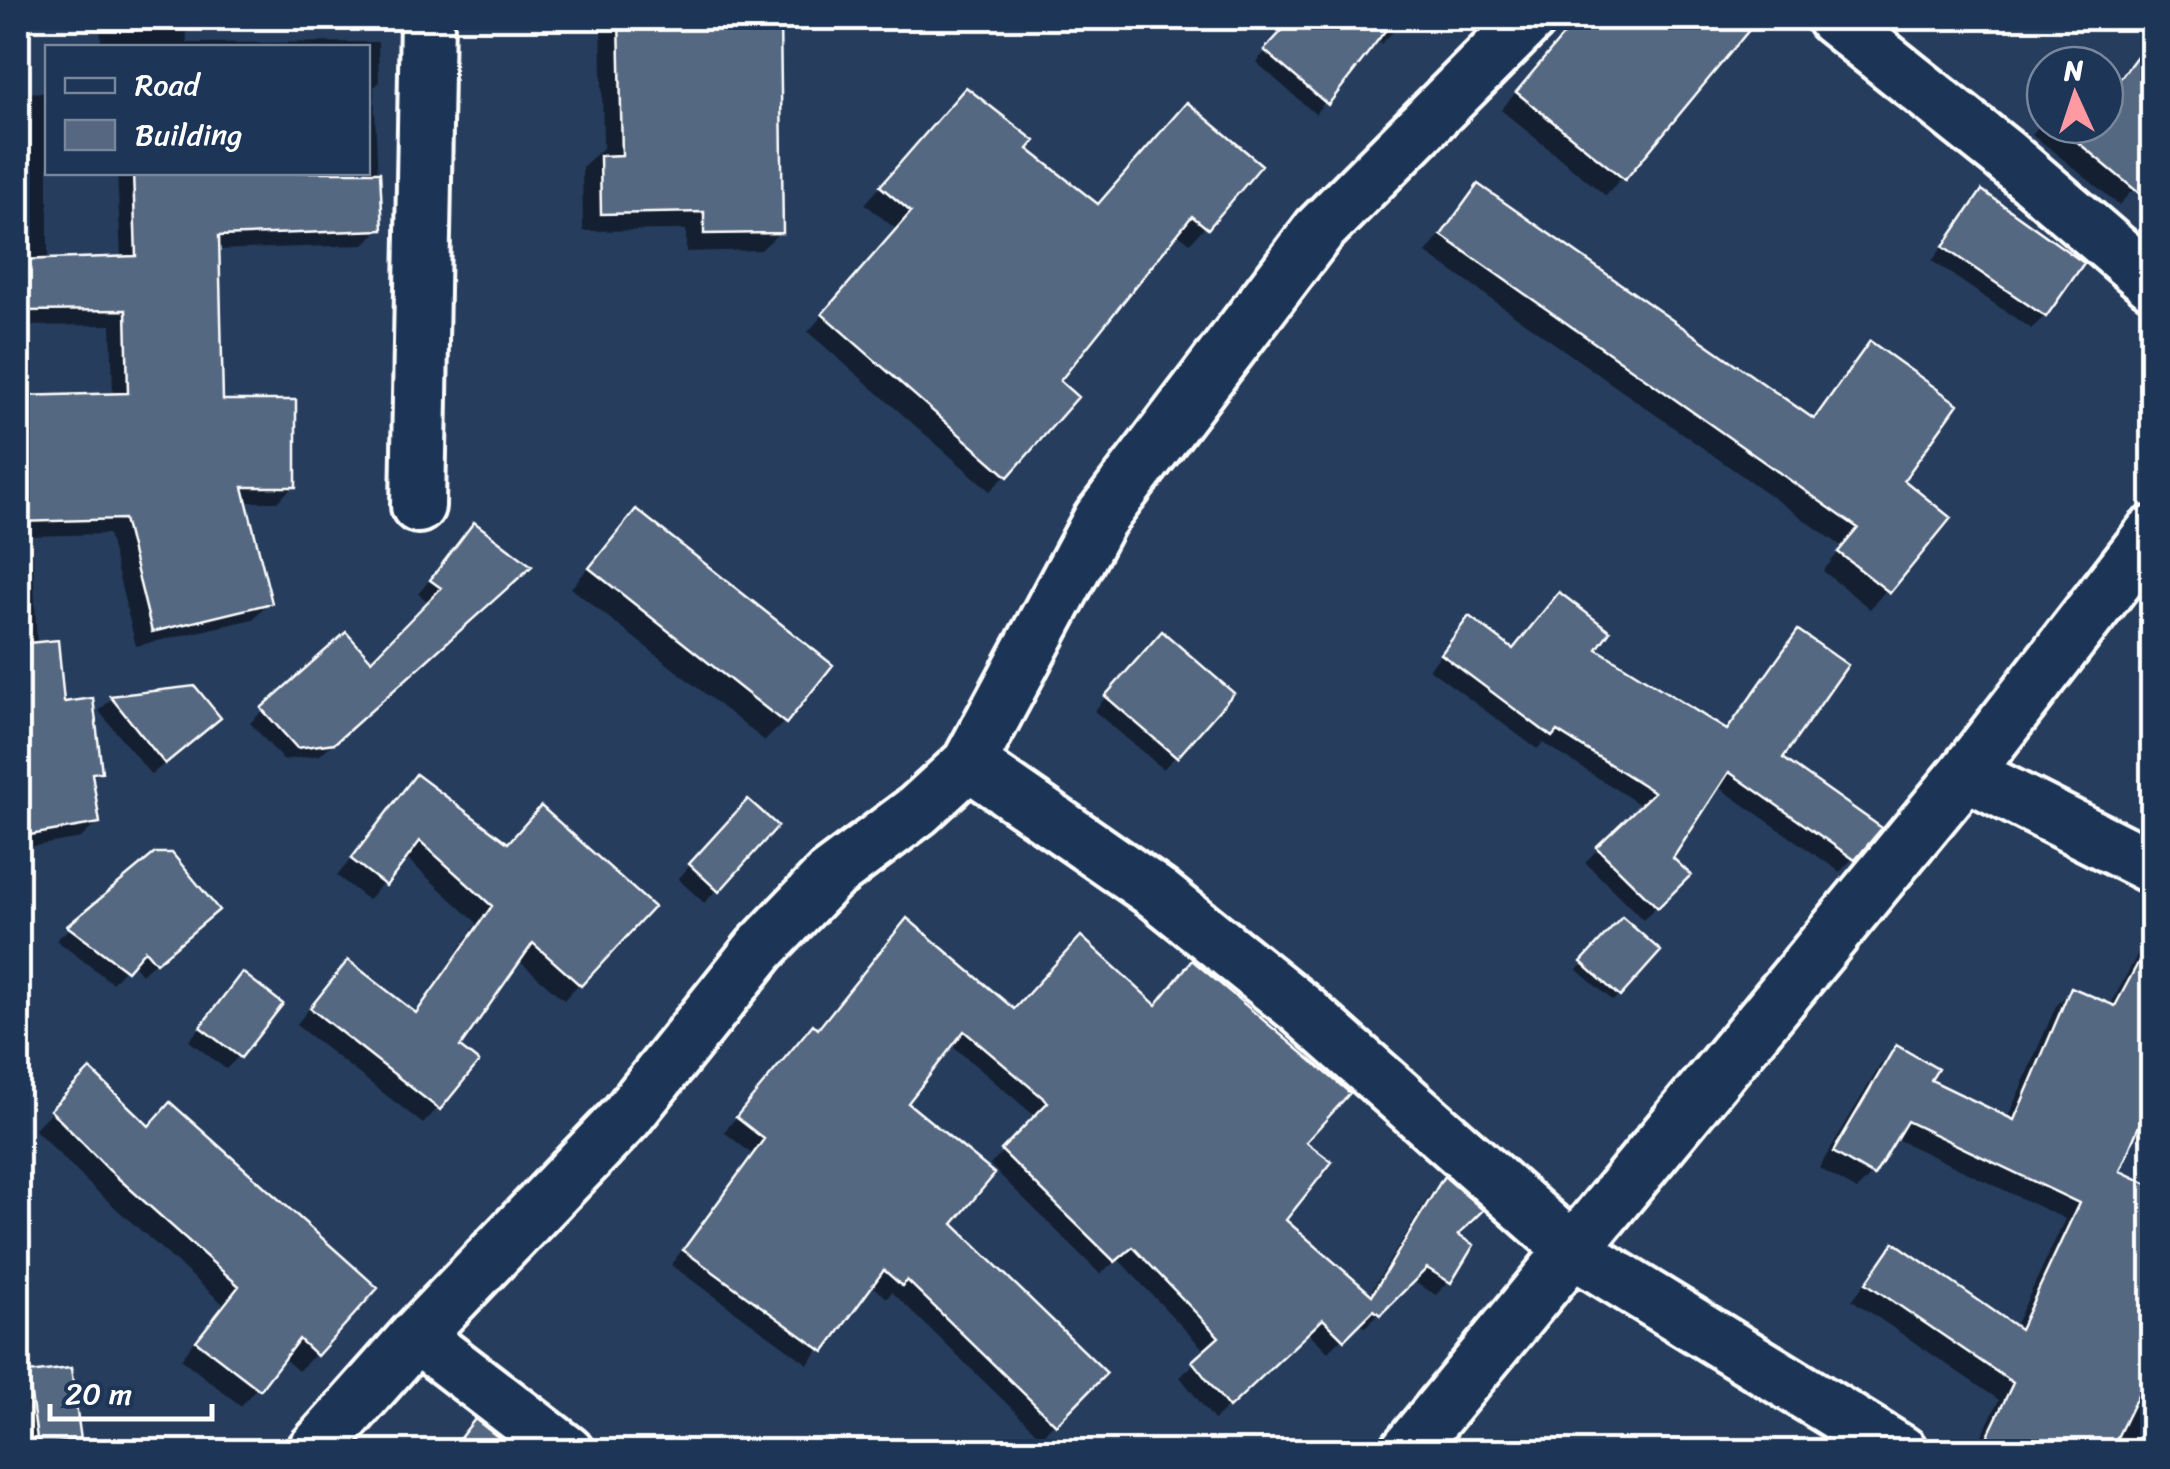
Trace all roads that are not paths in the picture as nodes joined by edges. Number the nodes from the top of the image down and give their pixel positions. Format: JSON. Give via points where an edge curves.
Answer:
{"nodes":[{"id":1,"x":427,"y":18,"type":"edge"},
{"id":2,"x":1530,"y":18,"type":"edge"},
{"id":3,"x":1833,"y":18,"type":"edge"},
{"id":4,"x":2152,"y":282,"type":"edge"},
{"id":5,"x":418,"y":506,"type":"dead end"},
{"id":6,"x":2152,"y":534,"type":"edge"},
{"id":7,"x":969,"y":763,"type":"junction"},
{"id":8,"x":1966,"y":772,"type":"junction"},
{"id":9,"x":2152,"y":867,"type":"edge"},
{"id":10,"x":1575,"y":1252,"type":"junction"},
{"id":11,"x":416,"y":1336,"type":"junction"},
{"id":12,"x":314,"y":1452,"type":"edge"},
{"id":13,"x":567,"y":1452,"type":"edge"},
{"id":14,"x":1406,"y":1452,"type":"edge"},
{"id":15,"x":1901,"y":1452,"type":"edge"}],
"edges":[{"from":1,"to":5,"type":"street"},
{"from":2,"to":7,"type":"street","via":[[1318,230],[1100,519]]},
{"from":3,"to":4,"type":"street"},
{"from":6,"to":8,"type":"street"},
{"from":7,"to":10,"type":"street","via":[[1158,894],[1301,1009]]},
{"from":7,"to":11,"type":"street","via":[[818,888],[760,949],[626,1117]]},
{"from":8,"to":9,"type":"street"},
{"from":8,"to":10,"type":"street"},
{"from":10,"to":14,"type":"street"},
{"from":10,"to":15,"type":"street"},
{"from":11,"to":12,"type":"street"},
{"from":11,"to":13,"type":"street"}]}
